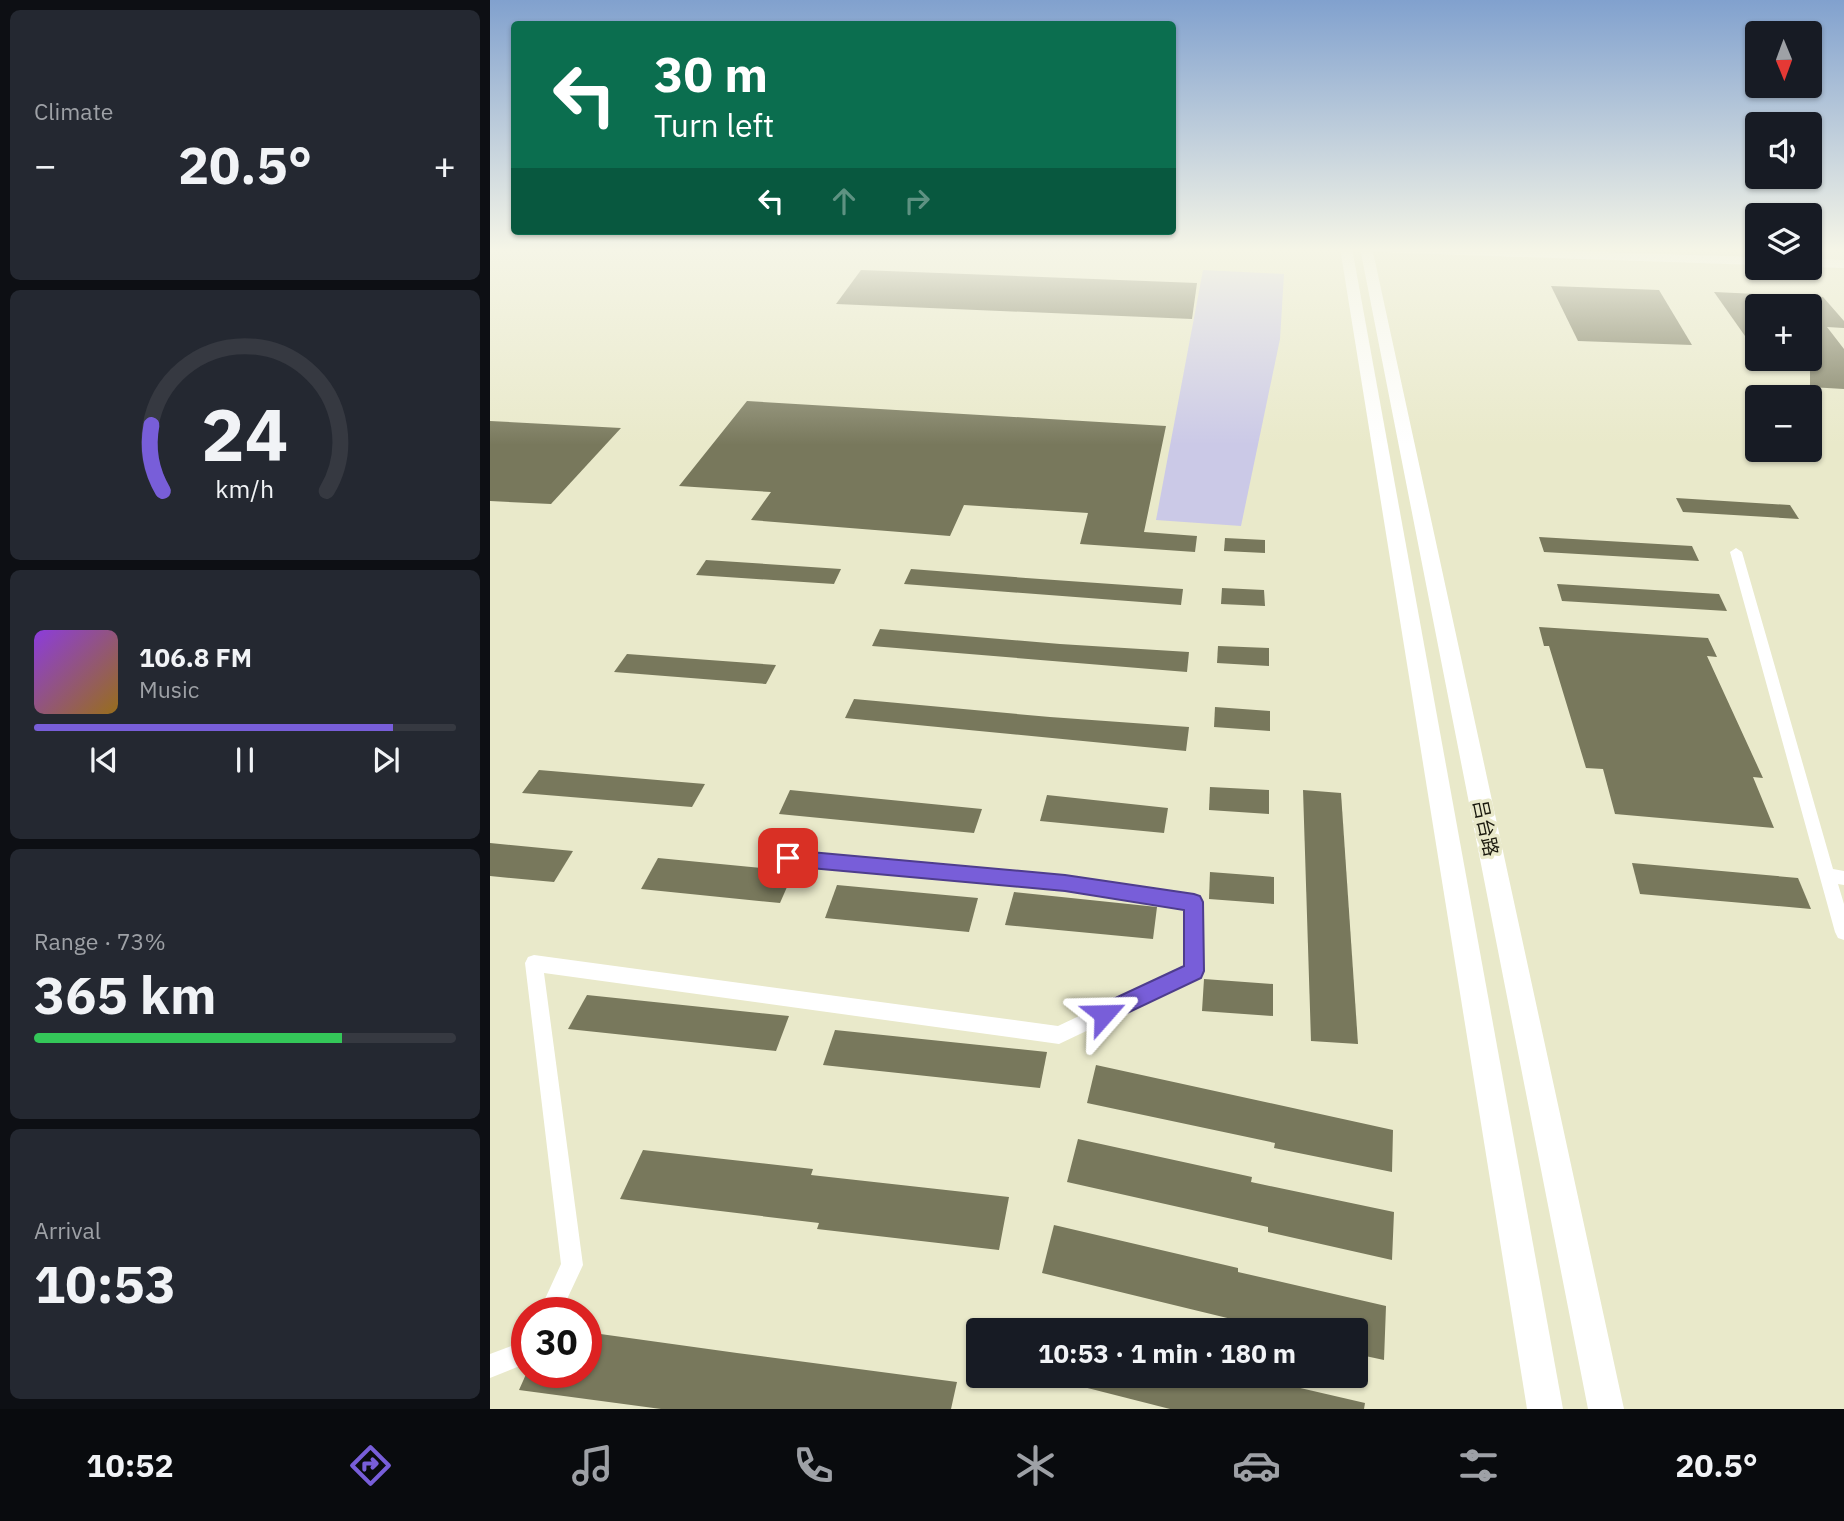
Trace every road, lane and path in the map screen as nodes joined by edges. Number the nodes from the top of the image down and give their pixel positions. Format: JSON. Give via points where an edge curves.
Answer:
{"nodes":[{"id":1,"x":1357,"y":314,"type":"edge"},
{"id":2,"x":1381,"y":314,"type":"edge"},
{"id":3,"x":1736,"y":552,"type":"dead end"},
{"id":4,"x":788,"y":858,"type":"dead end"},
{"id":5,"x":1836,"y":876,"type":"edge"},
{"id":6,"x":1844,"y":932,"type":"edge"},
{"id":7,"x":558,"y":1297,"type":"edge"},
{"id":8,"x":511,"y":1357,"type":"edge"},
{"id":9,"x":490,"y":1366,"type":"edge"},
{"id":10,"x":1545,"y":1409,"type":"edge"},
{"id":11,"x":1606,"y":1409,"type":"edge"}],
"edges":[{"from":1,"to":10,"type":"main road","name":"吕台路"},
{"from":2,"to":11,"type":"main road","name":"吕台路"},
{"from":3,"to":5,"type":"street"},
{"from":4,"to":7,"type":"street","via":[[1065,883],[1194,902],[1194,971],[1059,1035],[534,962],[572,1265]]},
{"from":5,"to":6,"type":"street"},
{"from":8,"to":9,"type":"street"}]}
